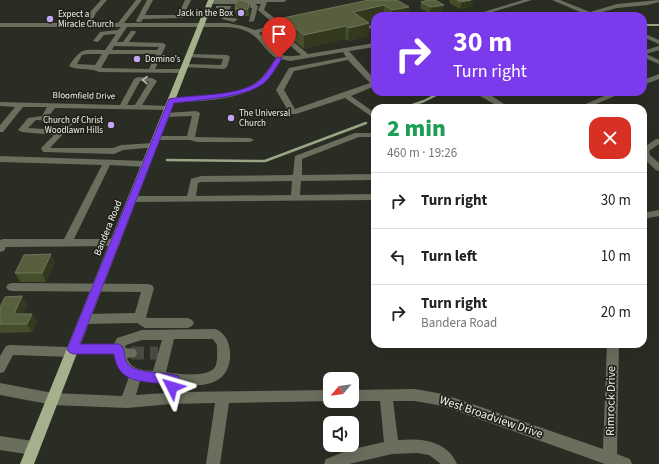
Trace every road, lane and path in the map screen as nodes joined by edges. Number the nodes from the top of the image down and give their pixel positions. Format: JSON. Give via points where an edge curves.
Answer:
{"nodes":[{"id":1,"x":104,"y":0,"type":"edge"},
{"id":2,"x":139,"y":0,"type":"edge"},
{"id":3,"x":150,"y":0,"type":"edge"},
{"id":4,"x":188,"y":0,"type":"edge"},
{"id":5,"x":284,"y":0,"type":"edge"},
{"id":6,"x":529,"y":0,"type":"edge"},
{"id":7,"x":555,"y":0,"type":"edge"},
{"id":8,"x":659,"y":0,"type":"edge"},
{"id":9,"x":236,"y":1,"type":"edge"},
{"id":10,"x":264,"y":1,"type":"edge"},
{"id":11,"x":210,"y":3,"type":"edge"},
{"id":12,"x":229,"y":7,"type":"junction"},
{"id":13,"x":487,"y":12,"type":"edge"},
{"id":14,"x":585,"y":12,"type":"edge"},
{"id":15,"x":600,"y":12,"type":"edge"},
{"id":16,"x":142,"y":17,"type":"junction"},
{"id":17,"x":235,"y":19,"type":"junction"},
{"id":18,"x":306,"y":19,"type":"edge"},
{"id":19,"x":136,"y":24,"type":"junction"},
{"id":20,"x":0,"y":25,"type":"edge"},
{"id":21,"x":87,"y":25,"type":"junction"},
{"id":22,"x":123,"y":25,"type":"junction"},
{"id":23,"x":202,"y":25,"type":"junction"},
{"id":24,"x":228,"y":25,"type":"junction"},
{"id":25,"x":261,"y":25,"type":"dead end"},
{"id":26,"x":279,"y":25,"type":"junction"},
{"id":27,"x":371,"y":26,"type":"edge"},
{"id":28,"x":365,"y":27,"type":"edge"},
{"id":29,"x":270,"y":29,"type":"junction"},
{"id":30,"x":120,"y":32,"type":"junction"},
{"id":31,"x":133,"y":32,"type":"dead end"},
{"id":32,"x":254,"y":32,"type":"junction"},
{"id":33,"x":647,"y":37,"type":"edge"},
{"id":34,"x":365,"y":40,"type":"dead end"},
{"id":35,"x":96,"y":41,"type":"dead end"},
{"id":36,"x":659,"y":42,"type":"edge"},
{"id":37,"x":112,"y":44,"type":"junction"},
{"id":38,"x":126,"y":44,"type":"junction"},
{"id":39,"x":371,"y":46,"type":"edge"},
{"id":40,"x":659,"y":48,"type":"edge"},
{"id":41,"x":345,"y":50,"type":"junction"},
{"id":42,"x":107,"y":52,"type":"junction"},
{"id":43,"x":161,"y":52,"type":"junction"},
{"id":44,"x":300,"y":52,"type":"junction"},
{"id":45,"x":647,"y":52,"type":"edge"},
{"id":46,"x":647,"y":54,"type":"edge"},
{"id":47,"x":307,"y":57,"type":"junction"},
{"id":48,"x":279,"y":58,"type":"junction"},
{"id":49,"x":350,"y":58,"type":"junction"},
{"id":50,"x":658,"y":59,"type":"edge"},
{"id":51,"x":186,"y":64,"type":"junction"},
{"id":52,"x":97,"y":67,"type":"junction"},
{"id":53,"x":151,"y":71,"type":"junction"},
{"id":54,"x":659,"y":76,"type":"edge"},
{"id":55,"x":371,"y":80,"type":"edge"},
{"id":56,"x":647,"y":81,"type":"edge"},
{"id":57,"x":371,"y":86,"type":"edge"},
{"id":58,"x":346,"y":95,"type":"junction"},
{"id":59,"x":486,"y":96,"type":"edge"},
{"id":60,"x":610,"y":96,"type":"edge"},
{"id":61,"x":0,"y":104,"type":"edge"},
{"id":62,"x":499,"y":104,"type":"edge"},
{"id":63,"x":590,"y":104,"type":"edge"},
{"id":64,"x":20,"y":105,"type":"junction"},
{"id":65,"x":52,"y":106,"type":"junction"},
{"id":66,"x":122,"y":107,"type":"junction"},
{"id":67,"x":137,"y":107,"type":"junction"},
{"id":68,"x":168,"y":108,"type":"junction"},
{"id":69,"x":371,"y":114,"type":"edge"},
{"id":70,"x":0,"y":116,"type":"edge"},
{"id":71,"x":10,"y":117,"type":"junction"},
{"id":72,"x":44,"y":118,"type":"junction"},
{"id":73,"x":0,"y":130,"type":"edge"},
{"id":74,"x":61,"y":133,"type":"junction"},
{"id":75,"x":371,"y":135,"type":"edge"},
{"id":76,"x":191,"y":138,"type":"junction"},
{"id":77,"x":250,"y":140,"type":"dead end"},
{"id":78,"x":155,"y":141,"type":"junction"},
{"id":79,"x":659,"y":141,"type":"edge"},
{"id":80,"x":647,"y":149,"type":"edge"},
{"id":81,"x":647,"y":157,"type":"edge"},
{"id":82,"x":0,"y":159,"type":"edge"},
{"id":83,"x":107,"y":163,"type":"junction"},
{"id":84,"x":146,"y":164,"type":"junction"},
{"id":85,"x":659,"y":168,"type":"edge"},
{"id":86,"x":371,"y":177,"type":"edge"},
{"id":87,"x":297,"y":178,"type":"junction"},
{"id":88,"x":371,"y":197,"type":"edge"},
{"id":89,"x":295,"y":198,"type":"junction"},
{"id":90,"x":132,"y":199,"type":"junction"},
{"id":91,"x":191,"y":199,"type":"junction"},
{"id":92,"x":659,"y":213,"type":"edge"},
{"id":93,"x":647,"y":215,"type":"edge"},
{"id":94,"x":68,"y":242,"type":"junction"},
{"id":95,"x":115,"y":243,"type":"junction"},
{"id":96,"x":0,"y":248,"type":"edge"},
{"id":97,"x":12,"y":287,"type":"dead end"},
{"id":98,"x":97,"y":287,"type":"junction"},
{"id":99,"x":140,"y":318,"type":"junction"},
{"id":100,"x":85,"y":319,"type":"junction"},
{"id":101,"x":188,"y":323,"type":"dead end"},
{"id":102,"x":169,"y":335,"type":"junction"},
{"id":103,"x":613,"y":348,"type":"edge"},
{"id":104,"x":72,"y":351,"type":"junction"},
{"id":105,"x":123,"y":352,"type":"junction"},
{"id":106,"x":0,"y":368,"type":"edge"},
{"id":107,"x":136,"y":375,"type":"junction"},
{"id":108,"x":158,"y":378,"type":"junction"},
{"id":109,"x":174,"y":379,"type":"junction"},
{"id":110,"x":0,"y":389,"type":"edge"},
{"id":111,"x":323,"y":396,"type":"edge"},
{"id":112,"x":359,"y":396,"type":"edge"},
{"id":113,"x":386,"y":396,"type":"junction"},
{"id":114,"x":223,"y":397,"type":"junction"},
{"id":115,"x":171,"y":398,"type":"junction"},
{"id":116,"x":53,"y":399,"type":"junction"},
{"id":117,"x":127,"y":402,"type":"junction"},
{"id":118,"x":0,"y":443,"type":"edge"},
{"id":119,"x":392,"y":447,"type":"junction"},
{"id":120,"x":34,"y":448,"type":"junction"},
{"id":121,"x":610,"y":458,"type":"junction"},
{"id":122,"x":27,"y":464,"type":"edge"},
{"id":123,"x":213,"y":464,"type":"edge"},
{"id":124,"x":331,"y":464,"type":"edge"},
{"id":125,"x":450,"y":464,"type":"edge"},
{"id":126,"x":625,"y":464,"type":"edge"}],
"edges":[{"from":1,"to":21,"type":"street","via":[[93,12]]},
{"from":2,"to":22,"type":"street"},
{"from":3,"to":16,"type":"street","via":[[142,12]]},
{"from":4,"to":16,"type":"street","via":[[180,17]]},
{"from":5,"to":10,"type":"street"},
{"from":6,"to":13,"type":"street"},
{"from":7,"to":14,"type":"street"},
{"from":8,"to":15,"type":"street","via":[[617,6]]},
{"from":9,"to":10,"type":"street"},
{"from":9,"to":11,"type":"street"},
{"from":10,"to":26,"type":"street","via":[[262,10]]},
{"from":11,"to":12,"type":"street"},
{"from":11,"to":23,"type":"main road","name":"Bandera Road"},
{"from":12,"to":17,"type":"street","via":[[224,18]]},
{"from":12,"to":17,"type":"street","via":[[255,6],[253,21]]},
{"from":16,"to":19,"type":"street"},
{"from":17,"to":24,"type":"street"},
{"from":18,"to":26,"type":"street"},
{"from":19,"to":22,"type":"street"},
{"from":19,"to":23,"type":"street"},
{"from":20,"to":21,"type":"street"},
{"from":21,"to":22,"type":"street"},
{"from":22,"to":30,"type":"street"},
{"from":23,"to":24,"type":"street"},
{"from":23,"to":51,"type":"main road","name":"Bandera Road"},
{"from":24,"to":32,"type":"street"},
{"from":25,"to":29,"type":"street"},
{"from":26,"to":29,"type":"street"},
{"from":27,"to":28,"type":"street"},
{"from":29,"to":32,"type":"street"},
{"from":29,"to":44,"type":"street"},
{"from":30,"to":35,"type":"street","via":[[102,34]]},
{"from":30,"to":37,"type":"street"},
{"from":31,"to":38,"type":"street"},
{"from":32,"to":48,"type":"street","via":[[270,52]]},
{"from":33,"to":36,"type":"street"},
{"from":34,"to":44,"type":"street"},
{"from":37,"to":38,"type":"street"},
{"from":37,"to":42,"type":"street"},
{"from":38,"to":43,"type":"street","via":[[160,44],[164,46]]},
{"from":39,"to":41,"type":"street"},
{"from":40,"to":45,"type":"street"},
{"from":41,"to":47,"type":"street"},
{"from":41,"to":49,"type":"street"},
{"from":42,"to":43,"type":"street"},
{"from":42,"to":52,"type":"street"},
{"from":42,"to":52,"type":"street","via":[[81,53],[72,66]]},
{"from":43,"to":53,"type":"street"},
{"from":44,"to":47,"type":"street"},
{"from":46,"to":50,"type":"street"},
{"from":47,"to":48,"type":"street"},
{"from":48,"to":68,"type":"street","name":"Bloomfield Drive","via":[[262,81],[251,88]]},
{"from":49,"to":55,"type":"street"},
{"from":49,"to":58,"type":"street","via":[[291,69],[280,90],[293,112]]},
{"from":51,"to":51,"type":"street","via":[[224,67],[227,57]]},
{"from":51,"to":53,"type":"street"},
{"from":51,"to":68,"type":"main road","name":"Bandera Road"},
{"from":52,"to":53,"type":"street","via":[[103,71]]},
{"from":54,"to":56,"type":"street"},
{"from":57,"to":58,"type":"street"},
{"from":58,"to":69,"type":"street"},
{"from":59,"to":62,"type":"street"},
{"from":60,"to":63,"type":"street"},
{"from":61,"to":64,"type":"street","name":"Bloomfield Drive"},
{"from":64,"to":65,"type":"street","name":"Bloomfield Drive"},
{"from":64,"to":71,"type":"street"},
{"from":65,"to":66,"type":"street","name":"Bloomfield Drive"},
{"from":65,"to":72,"type":"street"},
{"from":66,"to":67,"type":"street","name":"Bloomfield Drive"},
{"from":67,"to":66,"type":"street","one_way":true,"via":[[152,80],[138,80]]},
{"from":67,"to":68,"type":"street","name":"Bloomfield Drive"},
{"from":68,"to":76,"type":"street","via":[[196,113]]},
{"from":68,"to":78,"type":"main road","name":"Bandera Road"},
{"from":70,"to":71,"type":"street"},
{"from":71,"to":73,"type":"street"},
{"from":72,"to":74,"type":"street","via":[[72,120]]},
{"from":72,"to":74,"type":"street","via":[[34,117],[22,130]]},
{"from":74,"to":78,"type":"street","via":[[45,148],[46,150],[114,151]]},
{"from":75,"to":87,"type":"street","via":[[358,135],[298,158]]},
{"from":76,"to":77,"type":"street"},
{"from":76,"to":78,"type":"street"},
{"from":78,"to":84,"type":"main road","name":"Bandera Road"},
{"from":79,"to":80,"type":"street"},
{"from":81,"to":85,"type":"street"},
{"from":82,"to":83,"type":"street"},
{"from":83,"to":84,"type":"street"},
{"from":83,"to":94,"type":"street"},
{"from":84,"to":90,"type":"main road","name":"Bandera Road"},
{"from":86,"to":87,"type":"street"},
{"from":87,"to":89,"type":"street"},
{"from":87,"to":91,"type":"street","via":[[201,179],[194,181]]},
{"from":88,"to":89,"type":"street"},
{"from":89,"to":91,"type":"street"},
{"from":90,"to":91,"type":"street"},
{"from":90,"to":95,"type":"main road","name":"Bandera Road"},
{"from":92,"to":93,"type":"street"},
{"from":94,"to":95,"type":"street"},
{"from":94,"to":96,"type":"street","via":[[3,243]]},
{"from":95,"to":98,"type":"main road","name":"Bandera Road"},
{"from":97,"to":98,"type":"street"},
{"from":98,"to":99,"type":"street","via":[[148,288]]},
{"from":98,"to":100,"type":"main road","name":"Bandera Road"},
{"from":99,"to":100,"type":"street"},
{"from":99,"to":101,"type":"street","via":[[145,323]]},
{"from":100,"to":104,"type":"main road","name":"Bandera Road"},
{"from":102,"to":105,"type":"street","via":[[142,335],[130,338],[122,342]]},
{"from":102,"to":108,"type":"street","via":[[161,353]]},
{"from":102,"to":109,"type":"street","via":[[215,334],[225,343],[221,369],[215,375],[207,378]]},
{"from":103,"to":121,"type":"street","name":"Rimrock Drive"},
{"from":104,"to":105,"type":"street"},
{"from":104,"to":106,"type":"street","via":[[10,350]]},
{"from":104,"to":116,"type":"main road","name":"Bandera Road"},
{"from":105,"to":107,"type":"street","via":[[121,363],[125,370]]},
{"from":107,"to":108,"type":"street"},
{"from":107,"to":117,"type":"street"},
{"from":108,"to":109,"type":"street"},
{"from":109,"to":115,"type":"street"},
{"from":110,"to":116,"type":"street"},
{"from":111,"to":114,"type":"street"},
{"from":112,"to":113,"type":"street","name":"West Broadview Drive"},
{"from":113,"to":119,"type":"street"},
{"from":113,"to":121,"type":"street","name":"West Broadview Drive","via":[[414,395],[443,400]]},
{"from":114,"to":115,"type":"street"},
{"from":114,"to":123,"type":"street"},
{"from":115,"to":117,"type":"street"},
{"from":116,"to":117,"type":"street"},
{"from":116,"to":120,"type":"main road","name":"Bandera Road"},
{"from":118,"to":120,"type":"street"},
{"from":119,"to":124,"type":"street"},
{"from":119,"to":125,"type":"street","via":[[427,446],[444,454]]},
{"from":120,"to":122,"type":"main road","name":"Bandera Road"},
{"from":121,"to":126,"type":"street","name":"West Broadview Drive"}]}
